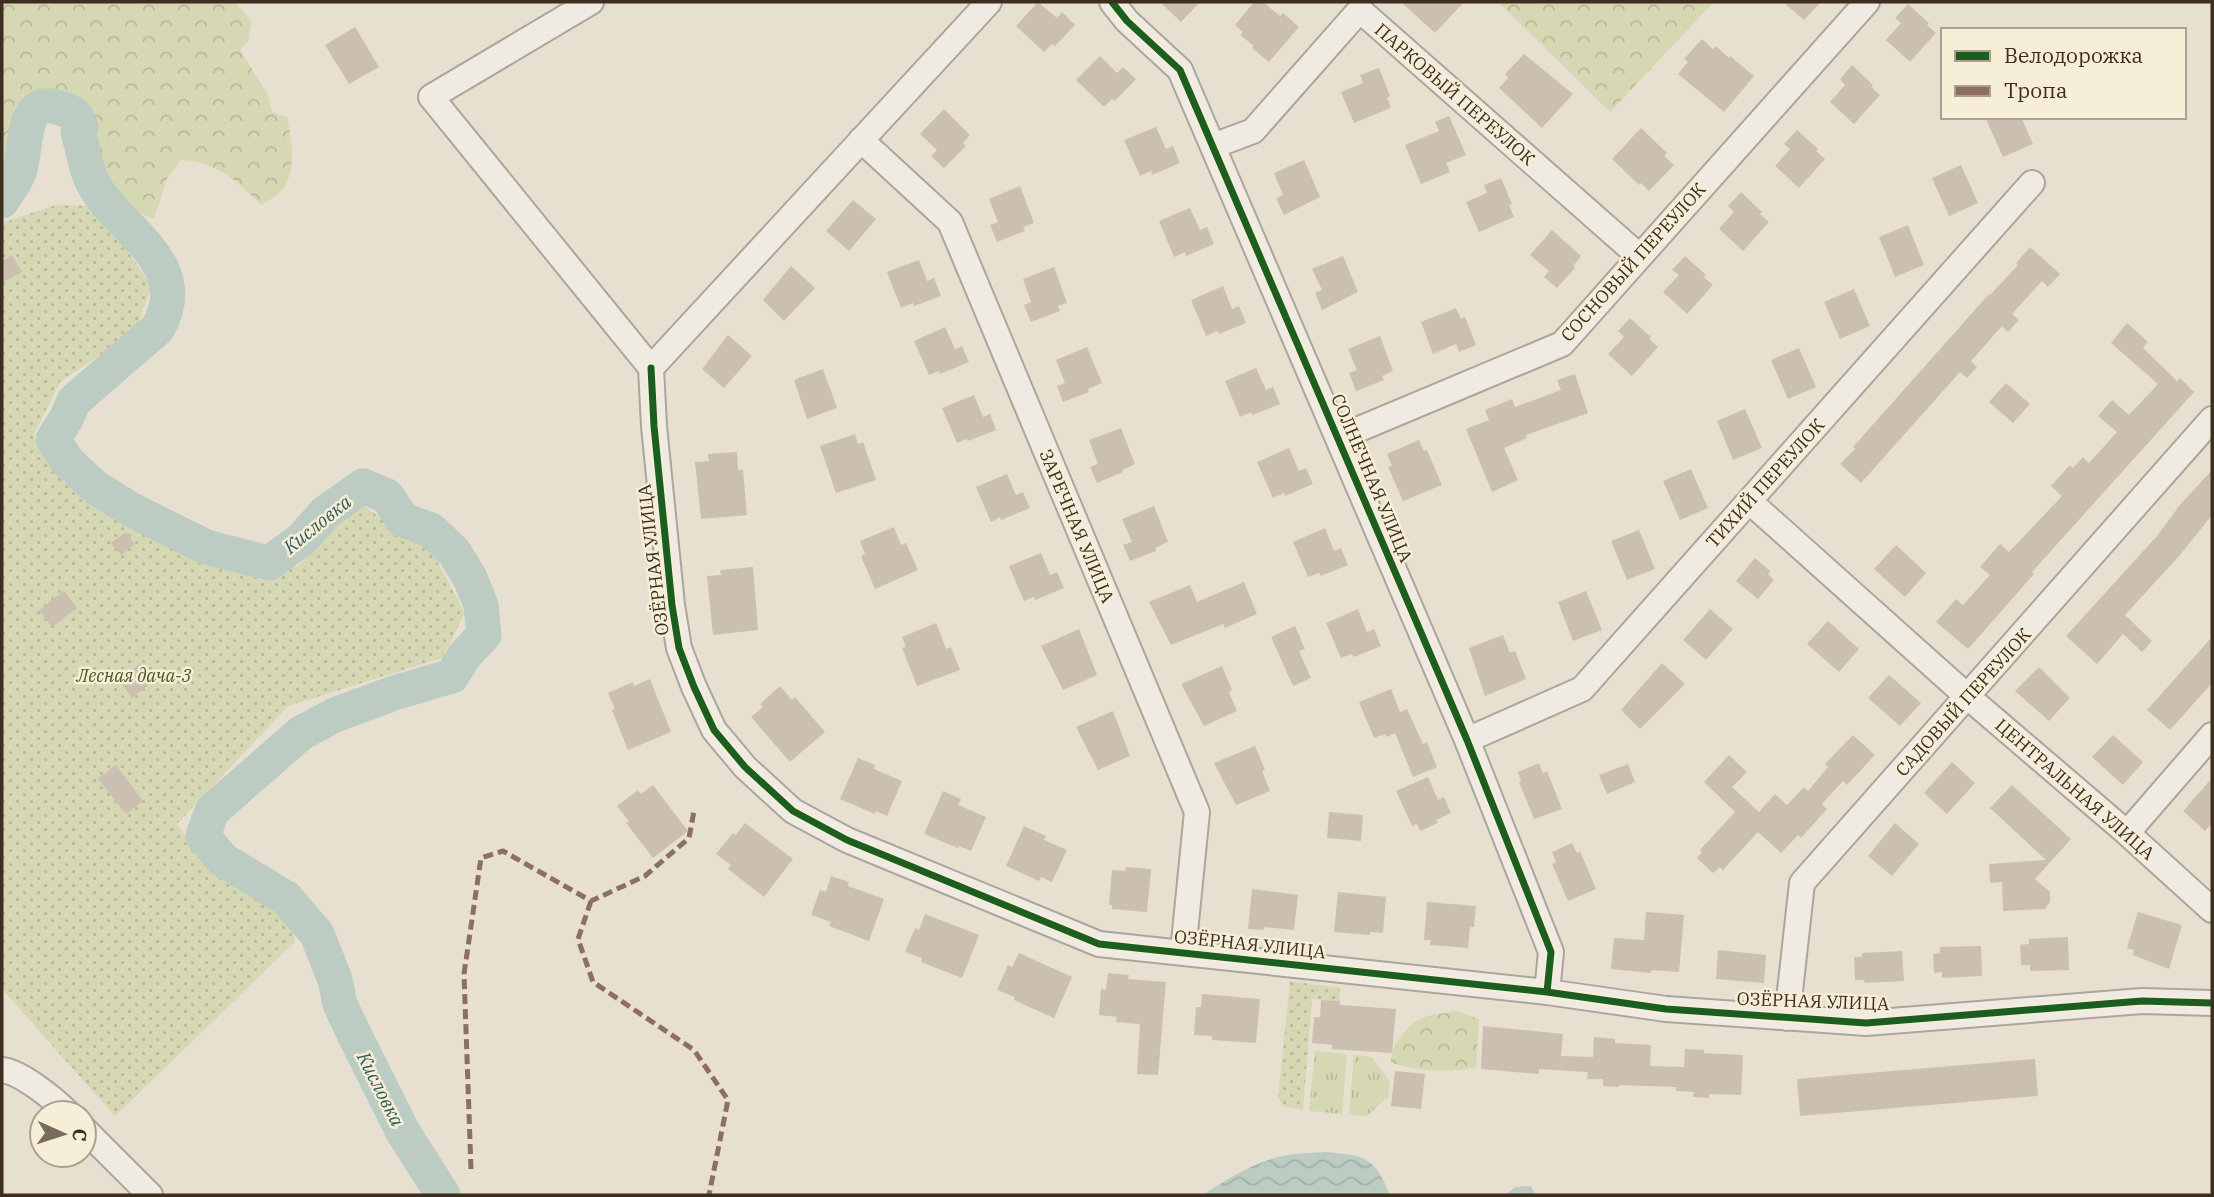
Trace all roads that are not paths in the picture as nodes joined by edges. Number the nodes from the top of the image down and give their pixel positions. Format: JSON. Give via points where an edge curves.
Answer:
{"nodes":[{"id":1,"x":591,"y":2,"type":"edge"},
{"id":2,"x":989,"y":2,"type":"edge"},
{"id":3,"x":1112,"y":2,"type":"edge"},
{"id":4,"x":1867,"y":2,"type":"edge"},
{"id":5,"x":861,"y":140,"type":"junction"},
{"id":6,"x":1213,"y":146,"type":"junction"},
{"id":7,"x":2032,"y":183,"type":"dead end"},
{"id":8,"x":1639,"y":256,"type":"junction"},
{"id":9,"x":652,"y":368,"type":"junction"},
{"id":10,"x":2212,"y":419,"type":"edge"},
{"id":11,"x":1338,"y":438,"type":"junction"},
{"id":12,"x":1749,"y":501,"type":"junction"},
{"id":13,"x":1968,"y":697,"type":"junction"},
{"id":14,"x":2212,"y":735,"type":"edge"},
{"id":15,"x":1467,"y":740,"type":"junction"},
{"id":16,"x":2127,"y":833,"type":"junction"},
{"id":17,"x":2212,"y":910,"type":"edge"},
{"id":18,"x":1183,"y":952,"type":"junction"},
{"id":19,"x":1547,"y":992,"type":"junction"},
{"id":20,"x":2212,"y":1003,"type":"edge"},
{"id":21,"x":1787,"y":1018,"type":"junction"},
{"id":22,"x":2,"y":1070,"type":"edge"},
{"id":23,"x":53,"y":1099,"type":"edge"},
{"id":24,"x":98,"y":1143,"type":"edge"},
{"id":25,"x":150,"y":1195,"type":"edge"}],
"edges":[{"from":1,"to":9,"type":"street","via":[[431,97]]},
{"from":2,"to":5,"type":"street"},
{"from":3,"to":6,"type":"street","name":"СОЛНЕЧНАЯ УЛИЦА","via":[[1126,21],[1180,70]]},
{"from":4,"to":8,"type":"street","name":"СОСНОВЫЙ ПЕРЕУЛОК"},
{"from":5,"to":9,"type":"street"},
{"from":5,"to":18,"type":"street","name":"ЗАРЕЧНАЯ УЛИЦА","via":[[950,222],[1197,812]]},
{"from":6,"to":8,"type":"street","name":"ПАРКОВЫЙ ПЕРЕУЛОК","via":[[1252,131],[1362,12]]},
{"from":6,"to":11,"type":"street","name":"СОЛНЕЧНАЯ УЛИЦА"},
{"from":7,"to":12,"type":"street","name":"ТИХИЙ ПЕРЕУЛОК"},
{"from":8,"to":11,"type":"street","name":"СОСНОВЫЙ ПЕРЕУЛОК","via":[[1562,344]]},
{"from":9,"to":18,"type":"street","name":"ОЗЁРНАЯ УЛИЦА","via":[[654,426],[679,648],[715,730],[745,767],[793,811],[847,840],[1099,944]]},
{"from":10,"to":13,"type":"street","name":"САДОВЫЙ ПЕРЕУЛОК"},
{"from":11,"to":15,"type":"street","name":"СОЛНЕЧНАЯ УЛИЦА"},
{"from":12,"to":13,"type":"street","name":"ЦЕНТРАЛЬНАЯ УЛИЦА"},
{"from":12,"to":15,"type":"street","name":"ТИХИЙ ПЕРЕУЛОК","via":[[1582,689]]},
{"from":13,"to":16,"type":"street","name":"ЦЕНТРАЛЬНАЯ УЛИЦА"},
{"from":13,"to":21,"type":"street","name":"САДОВЫЙ ПЕРЕУЛОК","via":[[1802,883]]},
{"from":14,"to":16,"type":"street"},
{"from":15,"to":19,"type":"street","name":"СОЛНЕЧНАЯ УЛИЦА","via":[[1551,952]]},
{"from":16,"to":17,"type":"street","name":"ЦЕНТРАЛЬНАЯ УЛИЦА"},
{"from":18,"to":19,"type":"street","name":"ОЗЁРНАЯ УЛИЦА"},
{"from":19,"to":21,"type":"street","name":"ОЗЁРНАЯ УЛИЦА","via":[[1666,1009]]},
{"from":20,"to":21,"type":"street","name":"ОЗЁРНАЯ УЛИЦА","via":[[2142,1001],[1866,1023]]},
{"from":22,"to":23,"type":"street","via":[[11,1071]]},
{"from":24,"to":25,"type":"street"}]}
